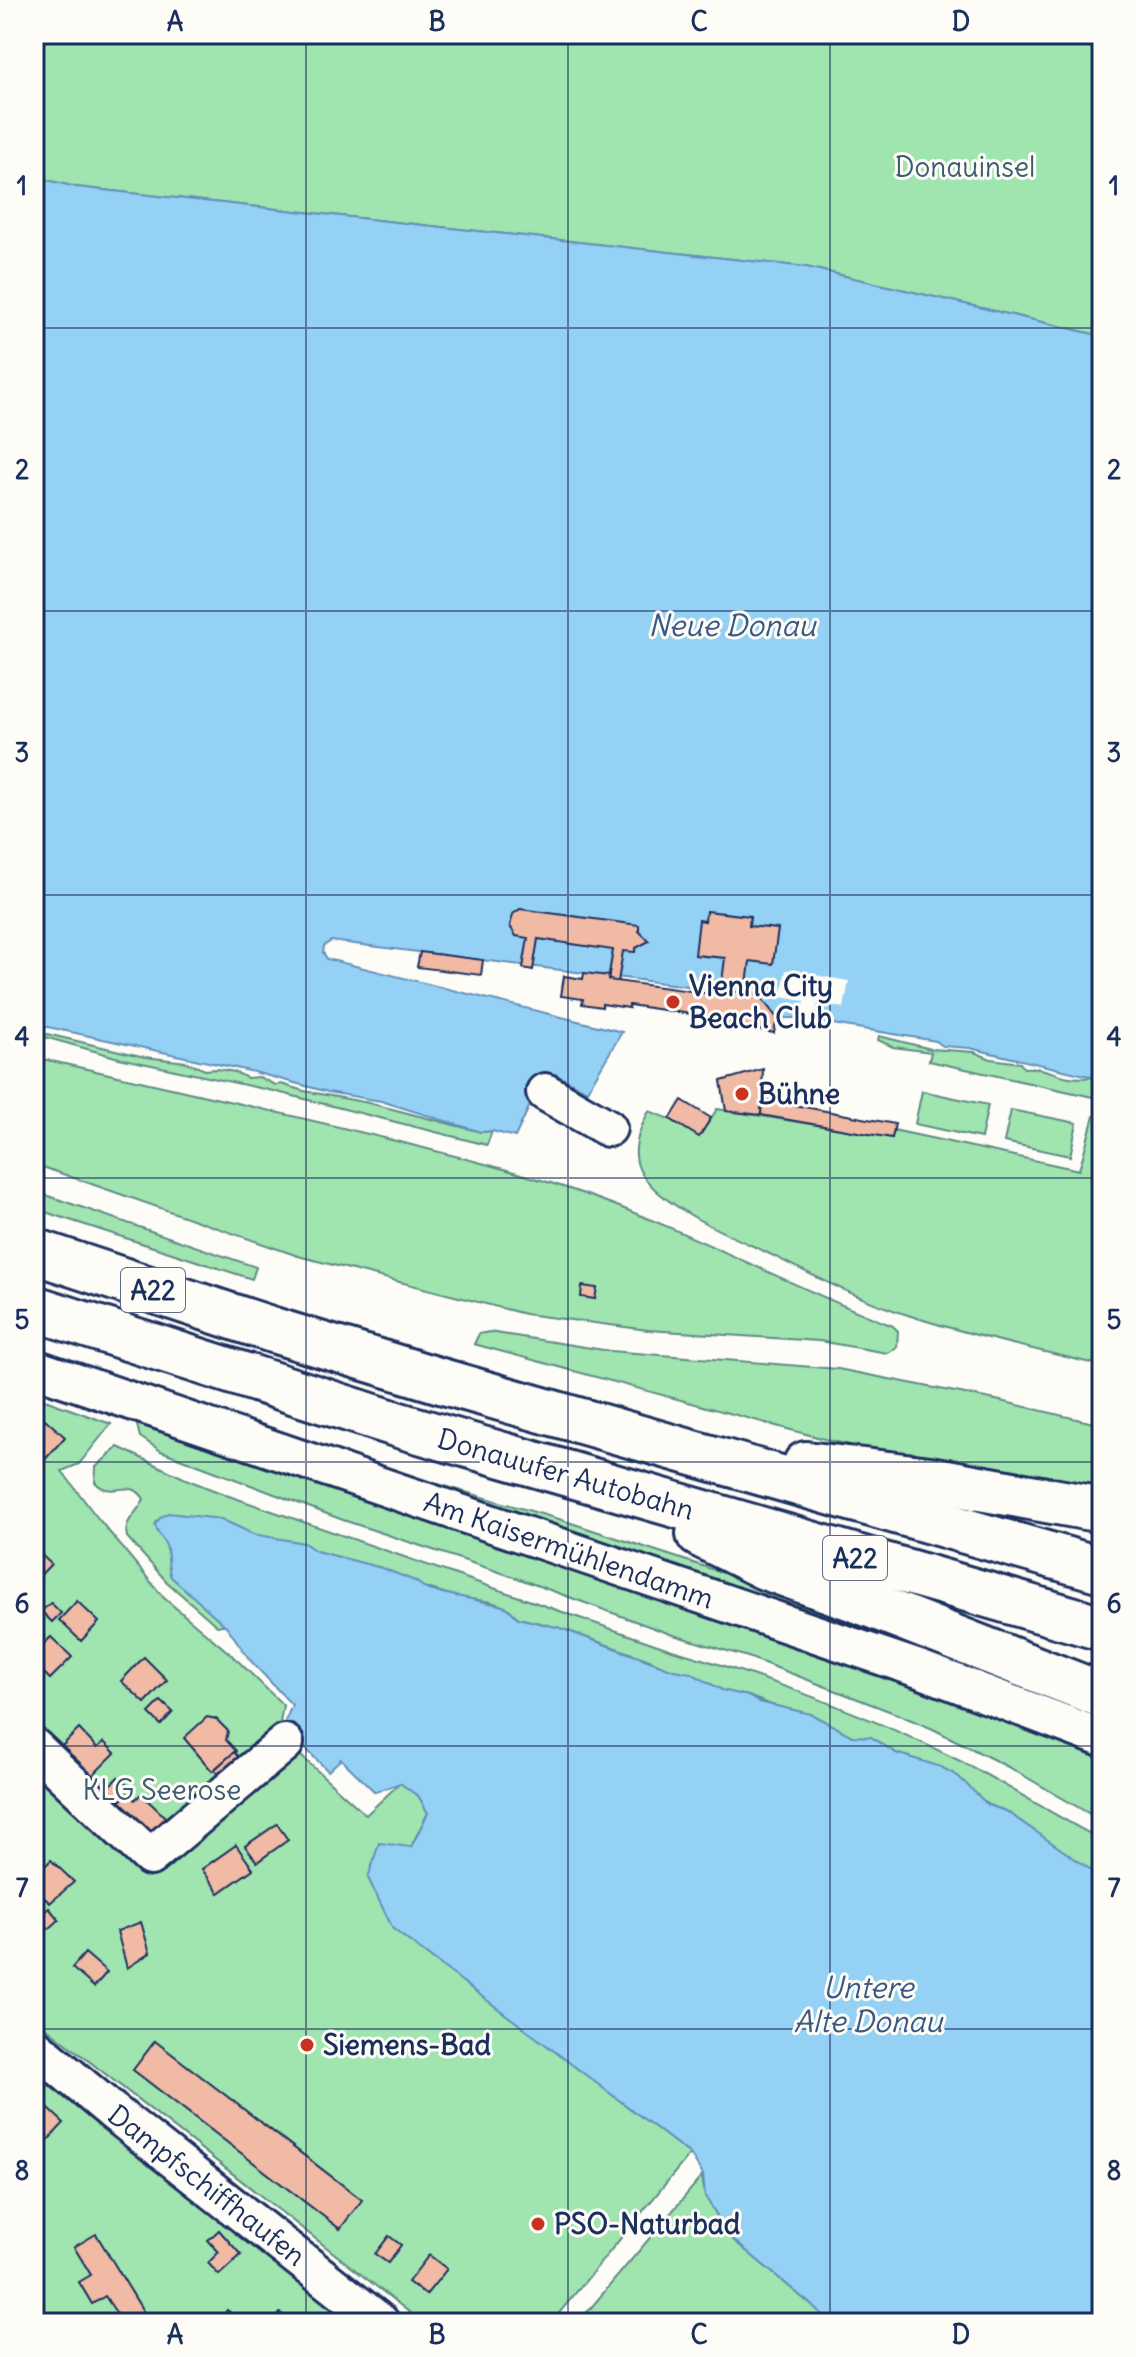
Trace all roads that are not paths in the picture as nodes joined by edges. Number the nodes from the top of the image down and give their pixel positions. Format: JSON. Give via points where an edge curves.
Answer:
{"nodes":[{"id":1,"x":545,"y":1092,"type":"dead end"},
{"id":2,"x":608,"y":1128,"type":"dead end"},
{"id":3,"x":34,"y":1251,"type":"edge"},
{"id":4,"x":34,"y":1308,"type":"edge"},
{"id":5,"x":34,"y":1368,"type":"edge"},
{"id":6,"x":669,"y":1447,"type":"junction"},
{"id":7,"x":608,"y":1487,"type":"junction"},
{"id":8,"x":1102,"y":1510,"type":"edge"},
{"id":9,"x":1102,"y":1570,"type":"edge"},
{"id":10,"x":1102,"y":1628,"type":"edge"},
{"id":11,"x":1102,"y":1695,"type":"edge"},
{"id":12,"x":1102,"y":1738,"type":"edge"},
{"id":13,"x":285,"y":1743,"type":"dead end"},
{"id":14,"x":34,"y":1747,"type":"edge"},
{"id":15,"x":34,"y":2046,"type":"edge"},
{"id":16,"x":381,"y":2323,"type":"edge"}],
"edges":[{"from":1,"to":2,"type":"street"},
{"from":3,"to":6,"type":"highway","name":"Donauufer Autobahn","number":"A22","via":[[329,1347]]},
{"from":4,"to":7,"type":"highway","name":"Donauufer Autobahn","number":"A22"},
{"from":5,"to":12,"type":"street","name":"Am Kaisermühlendamm","via":[[922,1670]]},
{"from":6,"to":8,"type":"highway","via":[[930,1479]]},
{"from":6,"to":9,"type":"highway","name":"Donauufer Autobahn","number":"A22"},
{"from":7,"to":10,"type":"highway","name":"Donauufer Autobahn","number":"A22"},
{"from":7,"to":11,"type":"highway","via":[[765,1567]]},
{"from":13,"to":14,"type":"street","via":[[150,1857]]},
{"from":15,"to":16,"type":"street","name":"Dampfschiffhaufen"}]}
